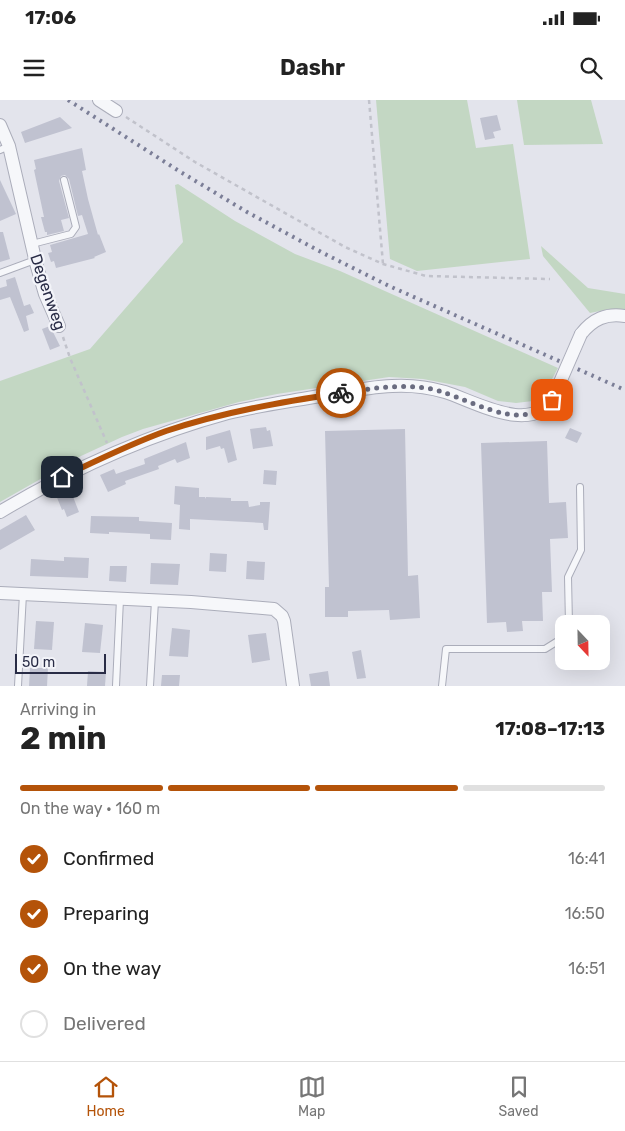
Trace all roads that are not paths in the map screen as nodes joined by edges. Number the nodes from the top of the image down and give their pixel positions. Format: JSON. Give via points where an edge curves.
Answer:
{"nodes":[{"id":1,"x":99,"y":100,"type":"edge"},
{"id":2,"x":116,"y":111,"type":"road end"},
{"id":3,"x":0,"y":125,"type":"edge"},
{"id":4,"x":5,"y":148,"type":"edge"},
{"id":5,"x":64,"y":180,"type":"dead end"},
{"id":6,"x":32,"y":244,"type":"junction"},
{"id":7,"x":35,"y":260,"type":"junction"},
{"id":8,"x":0,"y":273,"type":"edge"},
{"id":9,"x":625,"y":316,"type":"edge"},
{"id":10,"x":59,"y":326,"type":"road end"},
{"id":11,"x":580,"y":487,"type":"dead end"},
{"id":12,"x":0,"y":512,"type":"edge"},
{"id":13,"x":0,"y":593,"type":"edge"},
{"id":14,"x":23,"y":594,"type":"junction"},
{"id":15,"x":120,"y":599,"type":"junction"},
{"id":16,"x":155,"y":601,"type":"junction"},
{"id":17,"x":570,"y":615,"type":"edge"},
{"id":18,"x":555,"y":643,"type":"edge"},
{"id":19,"x":18,"y":686,"type":"edge"},
{"id":20,"x":116,"y":686,"type":"edge"},
{"id":21,"x":150,"y":686,"type":"edge"},
{"id":22,"x":293,"y":686,"type":"edge"},
{"id":23,"x":442,"y":686,"type":"edge"}],
"edges":[{"from":1,"to":2,"type":"street"},
{"from":3,"to":4,"type":"street","name":"Degenweg"},
{"from":4,"to":6,"type":"street","name":"Degenweg"},
{"from":5,"to":6,"type":"lane","via":[[76,227],[72,234]]},
{"from":6,"to":7,"type":"street","name":"Degenweg"},
{"from":7,"to":8,"type":"lane"},
{"from":7,"to":10,"type":"street","name":"Degenweg"},
{"from":9,"to":12,"type":"street","bridge":true,"via":[[609,315],[596,320],[581,334],[554,396],[541,410],[523,415],[494,412],[455,395],[427,388],[382,386],[230,412],[166,432],[112,454],[45,485]]},
{"from":11,"to":17,"type":"lane","via":[[581,550],[568,577]]},
{"from":13,"to":14,"type":"street"},
{"from":14,"to":15,"type":"street"},
{"from":14,"to":19,"type":"lane"},
{"from":15,"to":16,"type":"street"},
{"from":15,"to":20,"type":"lane"},
{"from":16,"to":21,"type":"lane"},
{"from":16,"to":22,"type":"street","via":[[274,609],[284,621]]},
{"from":18,"to":23,"type":"lane","via":[[544,649],[446,649]]}]}
